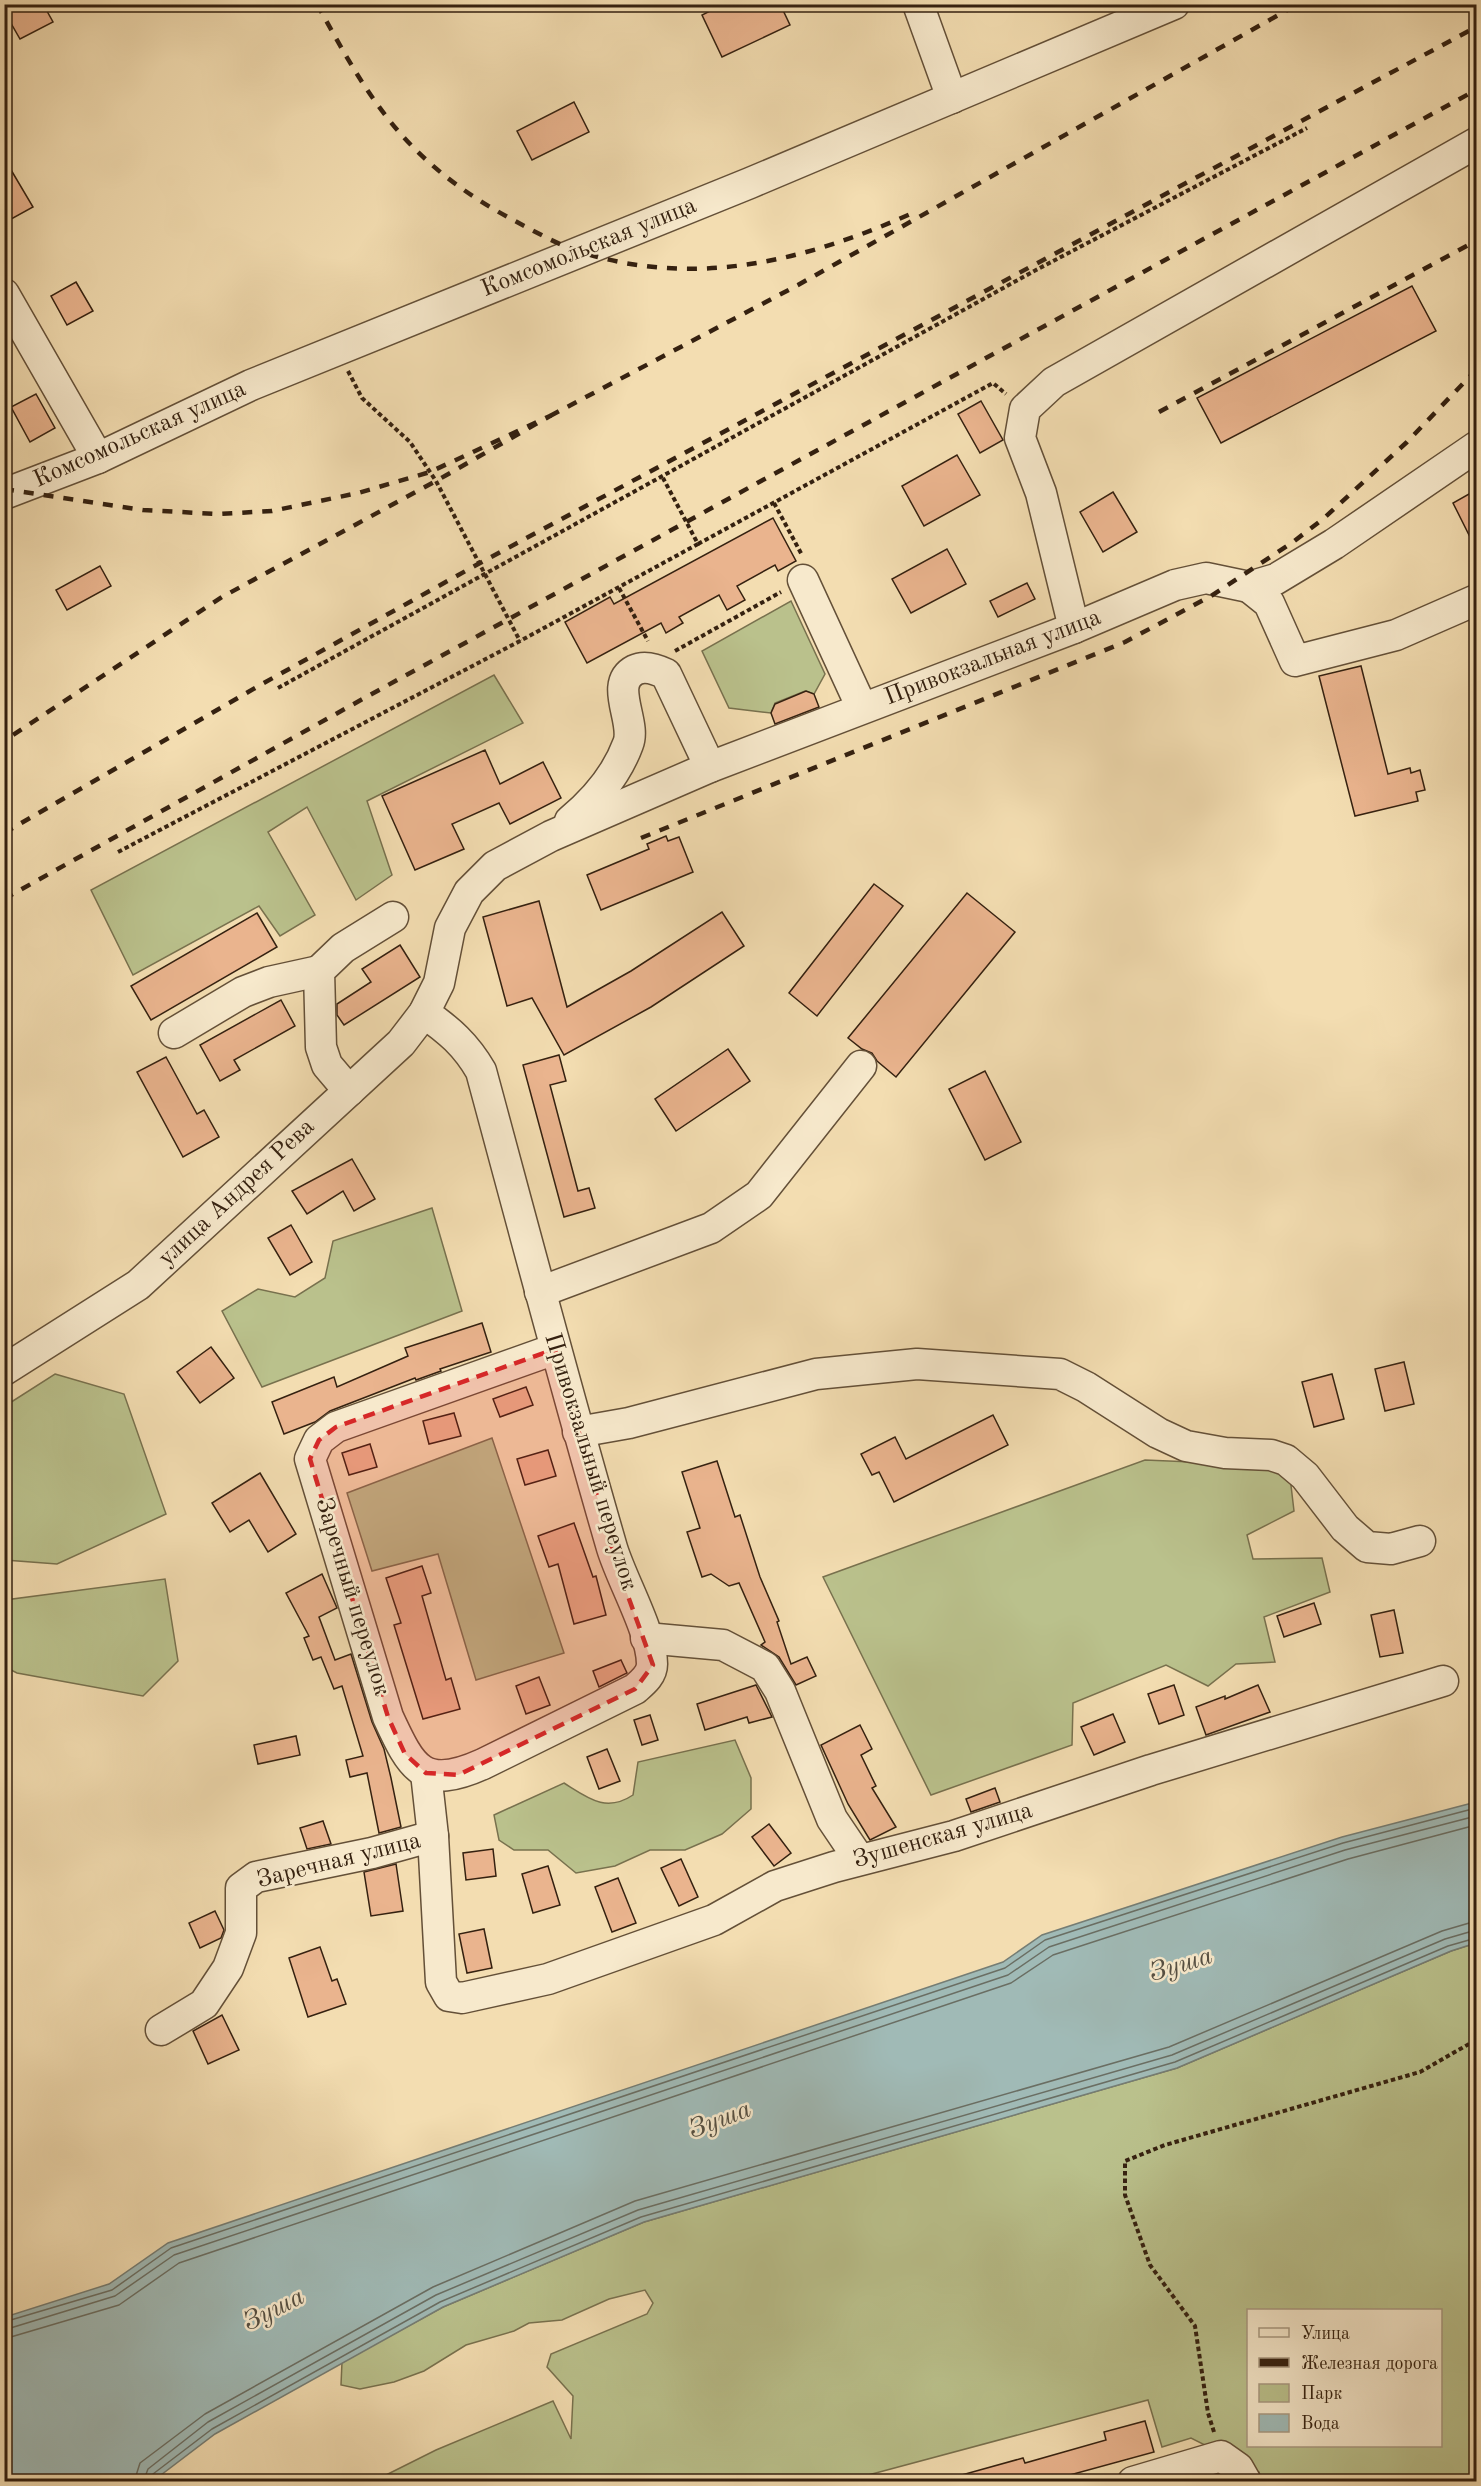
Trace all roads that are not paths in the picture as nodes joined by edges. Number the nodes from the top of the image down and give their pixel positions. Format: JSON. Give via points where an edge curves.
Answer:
{"nodes":[{"id":1,"x":918,"y":4,"type":"edge"},
{"id":2,"x":1174,"y":4,"type":"edge"},
{"id":3,"x":952,"y":98,"type":"junction"},
{"id":4,"x":1476,"y":143,"type":"edge"},
{"id":5,"x":4,"y":294,"type":"edge"},
{"id":6,"x":1476,"y":447,"type":"edge"},
{"id":7,"x":98,"y":458,"type":"junction"},
{"id":8,"x":4,"y":494,"type":"edge"},
{"id":9,"x":803,"y":580,"type":"road end"},
{"id":10,"x":1249,"y":587,"type":"junction"},
{"id":11,"x":1476,"y":600,"type":"edge"},
{"id":12,"x":1074,"y":628,"type":"junction"},
{"id":13,"x":862,"y":708,"type":"junction"},
{"id":14,"x":710,"y":767,"type":"junction"},
{"id":15,"x":551,"y":836,"type":"junction"},
{"id":16,"x":393,"y":917,"type":"dead end"},
{"id":17,"x":319,"y":971,"type":"junction"},
{"id":18,"x":439,"y":983,"type":"joint"},
{"id":19,"x":424,"y":1013,"type":"junction"},
{"id":20,"x":174,"y":1033,"type":"dead end"},
{"id":21,"x":861,"y":1066,"type":"dead end"},
{"id":22,"x":349,"y":1090,"type":"junction"},
{"id":23,"x":540,"y":1292,"type":"junction"},
{"id":24,"x":555,"y":1349,"type":"junction"},
{"id":25,"x":4,"y":1370,"type":"edge"},
{"id":26,"x":578,"y":1432,"type":"junction"},
{"id":27,"x":1420,"y":1541,"type":"dead end"},
{"id":28,"x":646,"y":1638,"type":"junction"},
{"id":29,"x":1443,"y":1682,"type":"dead end"},
{"id":30,"x":426,"y":1773,"type":"junction"},
{"id":31,"x":434,"y":1836,"type":"junction"},
{"id":32,"x":859,"y":1859,"type":"junction"},
{"id":33,"x":161,"y":2030,"type":"dead end"},
{"id":34,"x":1133,"y":2481,"type":"edge"},
{"id":35,"x":1246,"y":2481,"type":"edge"}],
"edges":[{"from":1,"to":3,"type":"street"},
{"from":2,"to":3,"type":"street","name":"Комсомольская улица"},
{"from":3,"to":7,"type":"street","name":"Комсомольская улица","via":[[251,384]]},
{"from":4,"to":12,"type":"street","via":[[1054,382],[1025,409],[1020,438],[1041,493]]},
{"from":5,"to":7,"type":"street"},
{"from":6,"to":10,"type":"street","name":"Привокзальная улица","via":[[1334,544],[1276,579]]},
{"from":7,"to":8,"type":"street","name":"Комсомольская улица"},
{"from":9,"to":13,"type":"street"},
{"from":10,"to":11,"type":"street","via":[[1269,603],[1295,661],[1396,635]]},
{"from":10,"to":12,"type":"street","name":"Привокзальная улица","via":[[1206,578],[1175,585]]},
{"from":12,"to":13,"type":"street","name":"Привокзальная улица"},
{"from":13,"to":14,"type":"street","name":"Привокзальная улица"},
{"from":14,"to":15,"type":"street","name":"Привокзальная улица"},
{"from":14,"to":15,"type":"street","via":[[666,674],[636,669],[624,683],[630,729],[628,745],[589,805]]},
{"from":15,"to":18,"type":"street","name":"Привокзальная улица","via":[[495,866],[469,892],[450,928]]},
{"from":16,"to":17,"type":"street","via":[[343,948]]},
{"from":17,"to":20,"type":"street","via":[[243,992]]},
{"from":17,"to":22,"type":"street","via":[[321,1047],[327,1065]]},
{"from":18,"to":19,"type":"street","name":"улица Андрея Рева"},
{"from":19,"to":22,"type":"street","name":"улица Андрея Рева","via":[[400,1043]]},
{"from":19,"to":23,"type":"street","name":"Привокзальный переулок","via":[[455,1034],[481,1071]]},
{"from":21,"to":23,"type":"street","via":[[759,1195],[711,1228]]},
{"from":22,"to":25,"type":"street","name":"улица Андрея Рева","via":[[138,1285]]},
{"from":23,"to":24,"type":"street","name":"Привокзальный переулок"},
{"from":24,"to":26,"type":"street","name":"Привокзальный переулок"},
{"from":24,"to":30,"type":"street","name":"Заречный переулок","via":[[336,1427],[319,1440],[310,1459],[388,1717],[405,1754]]},
{"from":26,"to":27,"type":"street","via":[[629,1423],[816,1374],[917,1364],[1060,1374],[1186,1446],[1286,1460],[1305,1476],[1345,1528],[1367,1547],[1391,1549]]},
{"from":26,"to":28,"type":"street","name":"Привокзальный переулок","via":[[616,1563]]},
{"from":28,"to":30,"type":"street","via":[[653,1665],[648,1678],[635,1689],[458,1775],[441,1777]]},
{"from":28,"to":32,"type":"street","via":[[723,1645],[765,1667],[780,1691],[832,1819]]},
{"from":29,"to":32,"type":"street","name":"Зушенская улица","via":[[1151,1770],[954,1836]]},
{"from":30,"to":31,"type":"street"},
{"from":31,"to":32,"type":"street","name":"Зушенская улица","via":[[441,1982],[449,1995],[462,1998],[548,1979],[714,1920],[775,1886]]},
{"from":31,"to":33,"type":"street","name":"Заречная улица","via":[[256,1877],[241,1888],[241,1933],[228,1968],[204,2004]]},
{"from":34,"to":35,"type":"street","via":[[1221,2456],[1238,2468]]}]}
